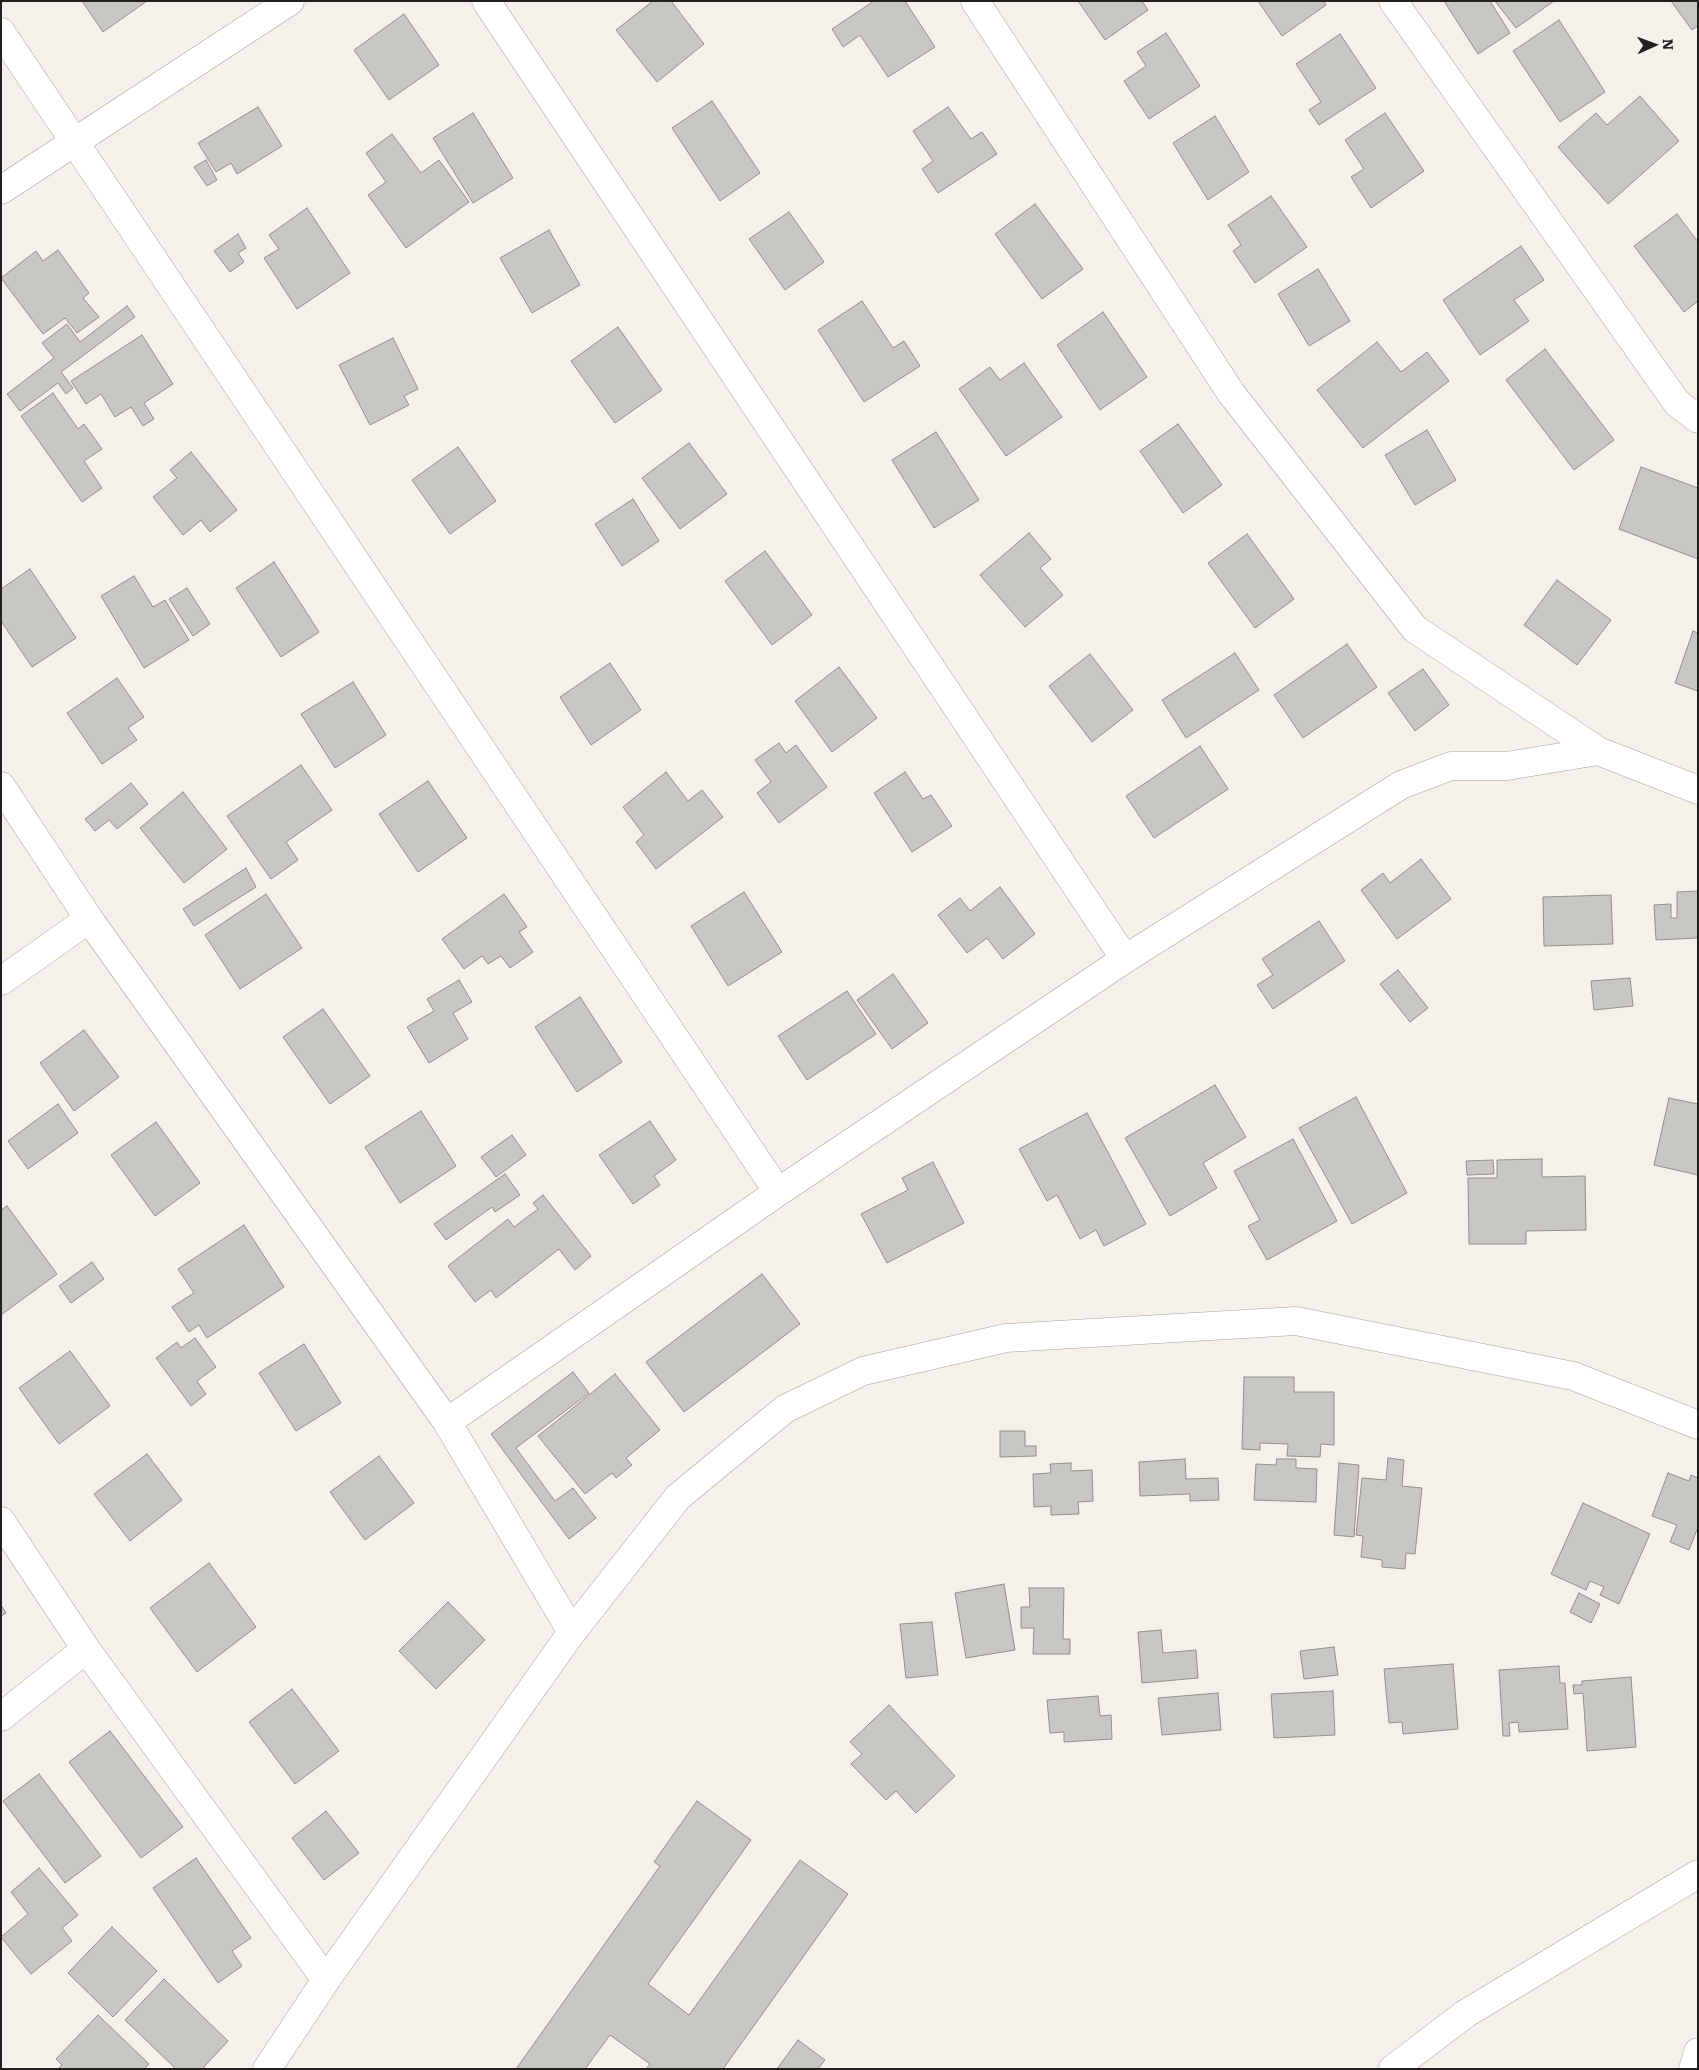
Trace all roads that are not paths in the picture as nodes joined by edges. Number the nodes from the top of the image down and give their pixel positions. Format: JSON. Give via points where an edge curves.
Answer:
{"nodes":[{"id":1,"x":290,"y":1,"type":"edge"},
{"id":2,"x":486,"y":1,"type":"edge"},
{"id":3,"x":975,"y":1,"type":"edge"},
{"id":4,"x":1393,"y":1,"type":"edge"},
{"id":5,"x":1,"y":32,"type":"edge"},
{"id":6,"x":75,"y":142,"type":"junction"},
{"id":7,"x":1,"y":190,"type":"edge"},
{"id":8,"x":1698,"y":419,"type":"edge"},
{"id":9,"x":1598,"y":751,"type":"junction"},
{"id":10,"x":1,"y":786,"type":"edge"},
{"id":11,"x":1698,"y":790,"type":"edge"},
{"id":12,"x":90,"y":919,"type":"junction"},
{"id":13,"x":1125,"y":959,"type":"junction"},
{"id":14,"x":1,"y":981,"type":"edge"},
{"id":15,"x":778,"y":1192,"type":"junction"},
{"id":16,"x":448,"y":1422,"type":"junction"},
{"id":17,"x":1698,"y":1425,"type":"edge"},
{"id":18,"x":1,"y":1521,"type":"edge"},
{"id":19,"x":572,"y":1632,"type":"junction"},
{"id":20,"x":86,"y":1649,"type":"junction"},
{"id":21,"x":1,"y":1717,"type":"edge"},
{"id":22,"x":1698,"y":1874,"type":"edge"},
{"id":23,"x":326,"y":1980,"type":"junction"},
{"id":24,"x":1698,"y":2052,"type":"edge"},
{"id":25,"x":267,"y":2069,"type":"edge"},
{"id":26,"x":1393,"y":2069,"type":"edge"},
{"id":27,"x":1692,"y":2069,"type":"edge"}],
"edges":[{"from":1,"to":6,"type":"street"},
{"from":2,"to":13,"type":"street"},
{"from":3,"to":9,"type":"street","via":[[1231,393],[1415,628]]},
{"from":4,"to":8,"type":"street","via":[[1676,403]]},
{"from":5,"to":6,"type":"street"},
{"from":6,"to":7,"type":"street"},
{"from":6,"to":15,"type":"street"},
{"from":9,"to":11,"type":"street"},
{"from":9,"to":13,"type":"street","via":[[1507,766],[1451,766],[1401,786]]},
{"from":10,"to":12,"type":"street"},
{"from":12,"to":14,"type":"street"},
{"from":12,"to":16,"type":"street"},
{"from":13,"to":15,"type":"street"},
{"from":15,"to":16,"type":"street"},
{"from":16,"to":19,"type":"street"},
{"from":17,"to":19,"type":"street","via":[[1573,1376],[1296,1321],[1006,1338],[863,1371],[785,1409],[678,1497]]},
{"from":18,"to":20,"type":"street"},
{"from":19,"to":23,"type":"street"},
{"from":20,"to":21,"type":"street"},
{"from":20,"to":23,"type":"street"},
{"from":22,"to":26,"type":"street","via":[[1465,2014]]},
{"from":23,"to":25,"type":"street"},
{"from":24,"to":27,"type":"street"}]}
